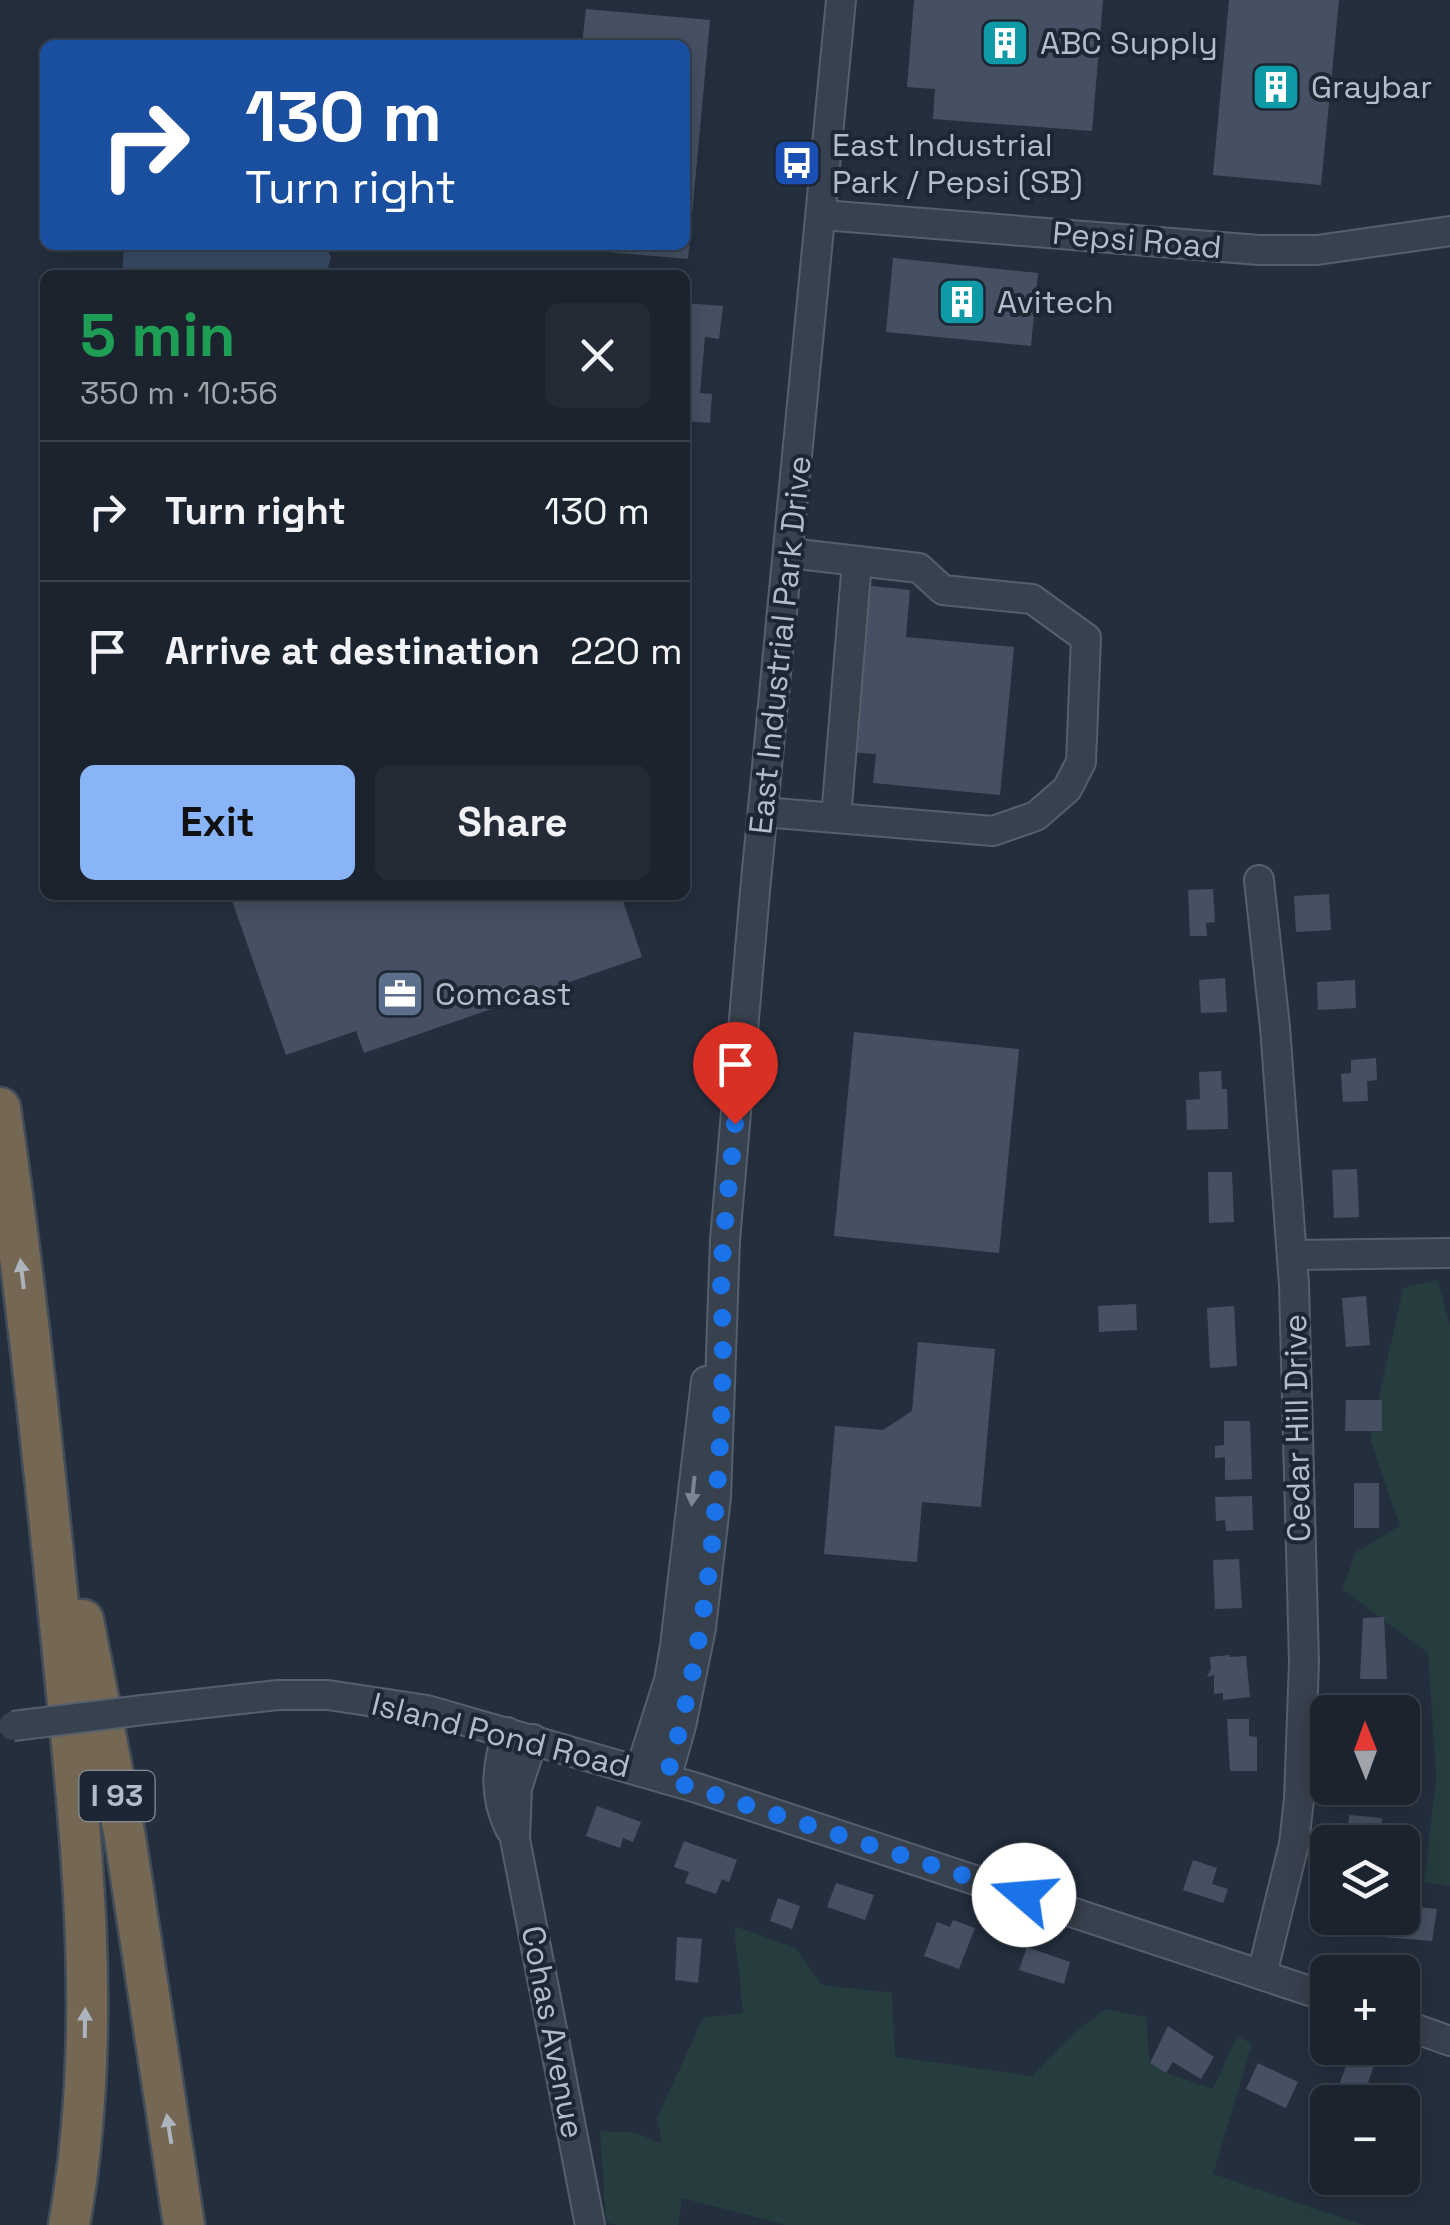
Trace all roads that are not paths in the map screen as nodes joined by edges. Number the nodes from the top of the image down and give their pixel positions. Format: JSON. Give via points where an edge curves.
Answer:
{"nodes":[{"id":1,"x":841,"y":0,"type":"edge"},
{"id":2,"x":823,"y":215,"type":"junction"},
{"id":3,"x":1450,"y":231,"type":"edge"},
{"id":4,"x":789,"y":553,"type":"junction"},
{"id":5,"x":857,"y":561,"type":"junction"},
{"id":6,"x":763,"y":812,"type":"junction"},
{"id":7,"x":836,"y":818,"type":"junction"},
{"id":8,"x":1259,"y":880,"type":"dead end"},
{"id":9,"x":0,"y":1108,"type":"edge"},
{"id":10,"x":1450,"y":1253,"type":"edge"},
{"id":11,"x":1292,"y":1255,"type":"junction"},
{"id":12,"x":35,"y":1370,"type":"junction"},
{"id":13,"x":7,"y":1727,"type":"edge"},
{"id":14,"x":520,"y":1735,"type":"junction"},
{"id":15,"x":653,"y":1775,"type":"junction"},
{"id":16,"x":1262,"y":1974,"type":"junction"},
{"id":17,"x":1310,"y":1991,"type":"edge"},
{"id":18,"x":1420,"y":2030,"type":"edge"},
{"id":19,"x":1450,"y":2041,"type":"edge"},
{"id":20,"x":69,"y":2225,"type":"edge"},
{"id":21,"x":184,"y":2225,"type":"edge"},
{"id":22,"x":590,"y":2225,"type":"edge"}],
"edges":[{"from":1,"to":2,"type":"street","name":"East Industrial Park Drive"},
{"from":2,"to":3,"type":"street","name":"Pepsi Road","via":[[1259,250],[1318,250]]},
{"from":2,"to":4,"type":"street","name":"East Industrial Park Drive"},
{"from":4,"to":5,"type":"street"},
{"from":4,"to":6,"type":"street","name":"East Industrial Park Drive"},
{"from":5,"to":7,"type":"street"},
{"from":5,"to":7,"type":"street","via":[[919,568],[943,590],[1032,599],[1086,638],[1081,762],[1067,789],[1036,816],[994,831]]},
{"from":6,"to":7,"type":"street"},
{"from":6,"to":15,"type":"street","name":"East Industrial Park Drive","via":[[721,1291],[710,1562],[696,1658]]},
{"from":8,"to":11,"type":"street","name":"Cedar Hill Drive"},
{"from":12,"to":9,"type":"highway","number":"I 93","one_way":true},
{"from":10,"to":11,"type":"street"},
{"from":11,"to":16,"type":"street","name":"Cedar Hill Drive","via":[[1304,1662],[1299,1799]]},
{"from":20,"to":12,"type":"highway","one_way":true,"via":[[83,2089],[86,1937]]},
{"from":21,"to":12,"type":"highway","number":"I 93","one_way":true,"via":[[124,1837]]},
{"from":13,"to":14,"type":"street","name":"Island Pond Road","bridge":true,"via":[[328,1695],[427,1710]]},
{"from":14,"to":15,"type":"street","name":"Island Pond Road"},
{"from":14,"to":22,"type":"street","name":"Cohas Avenue","via":[[516,1839]]},
{"from":15,"to":16,"type":"street","name":"Island Pond Road"},
{"from":16,"to":17,"type":"street","name":"Island Pond Road"},
{"from":18,"to":19,"type":"street"}]}
